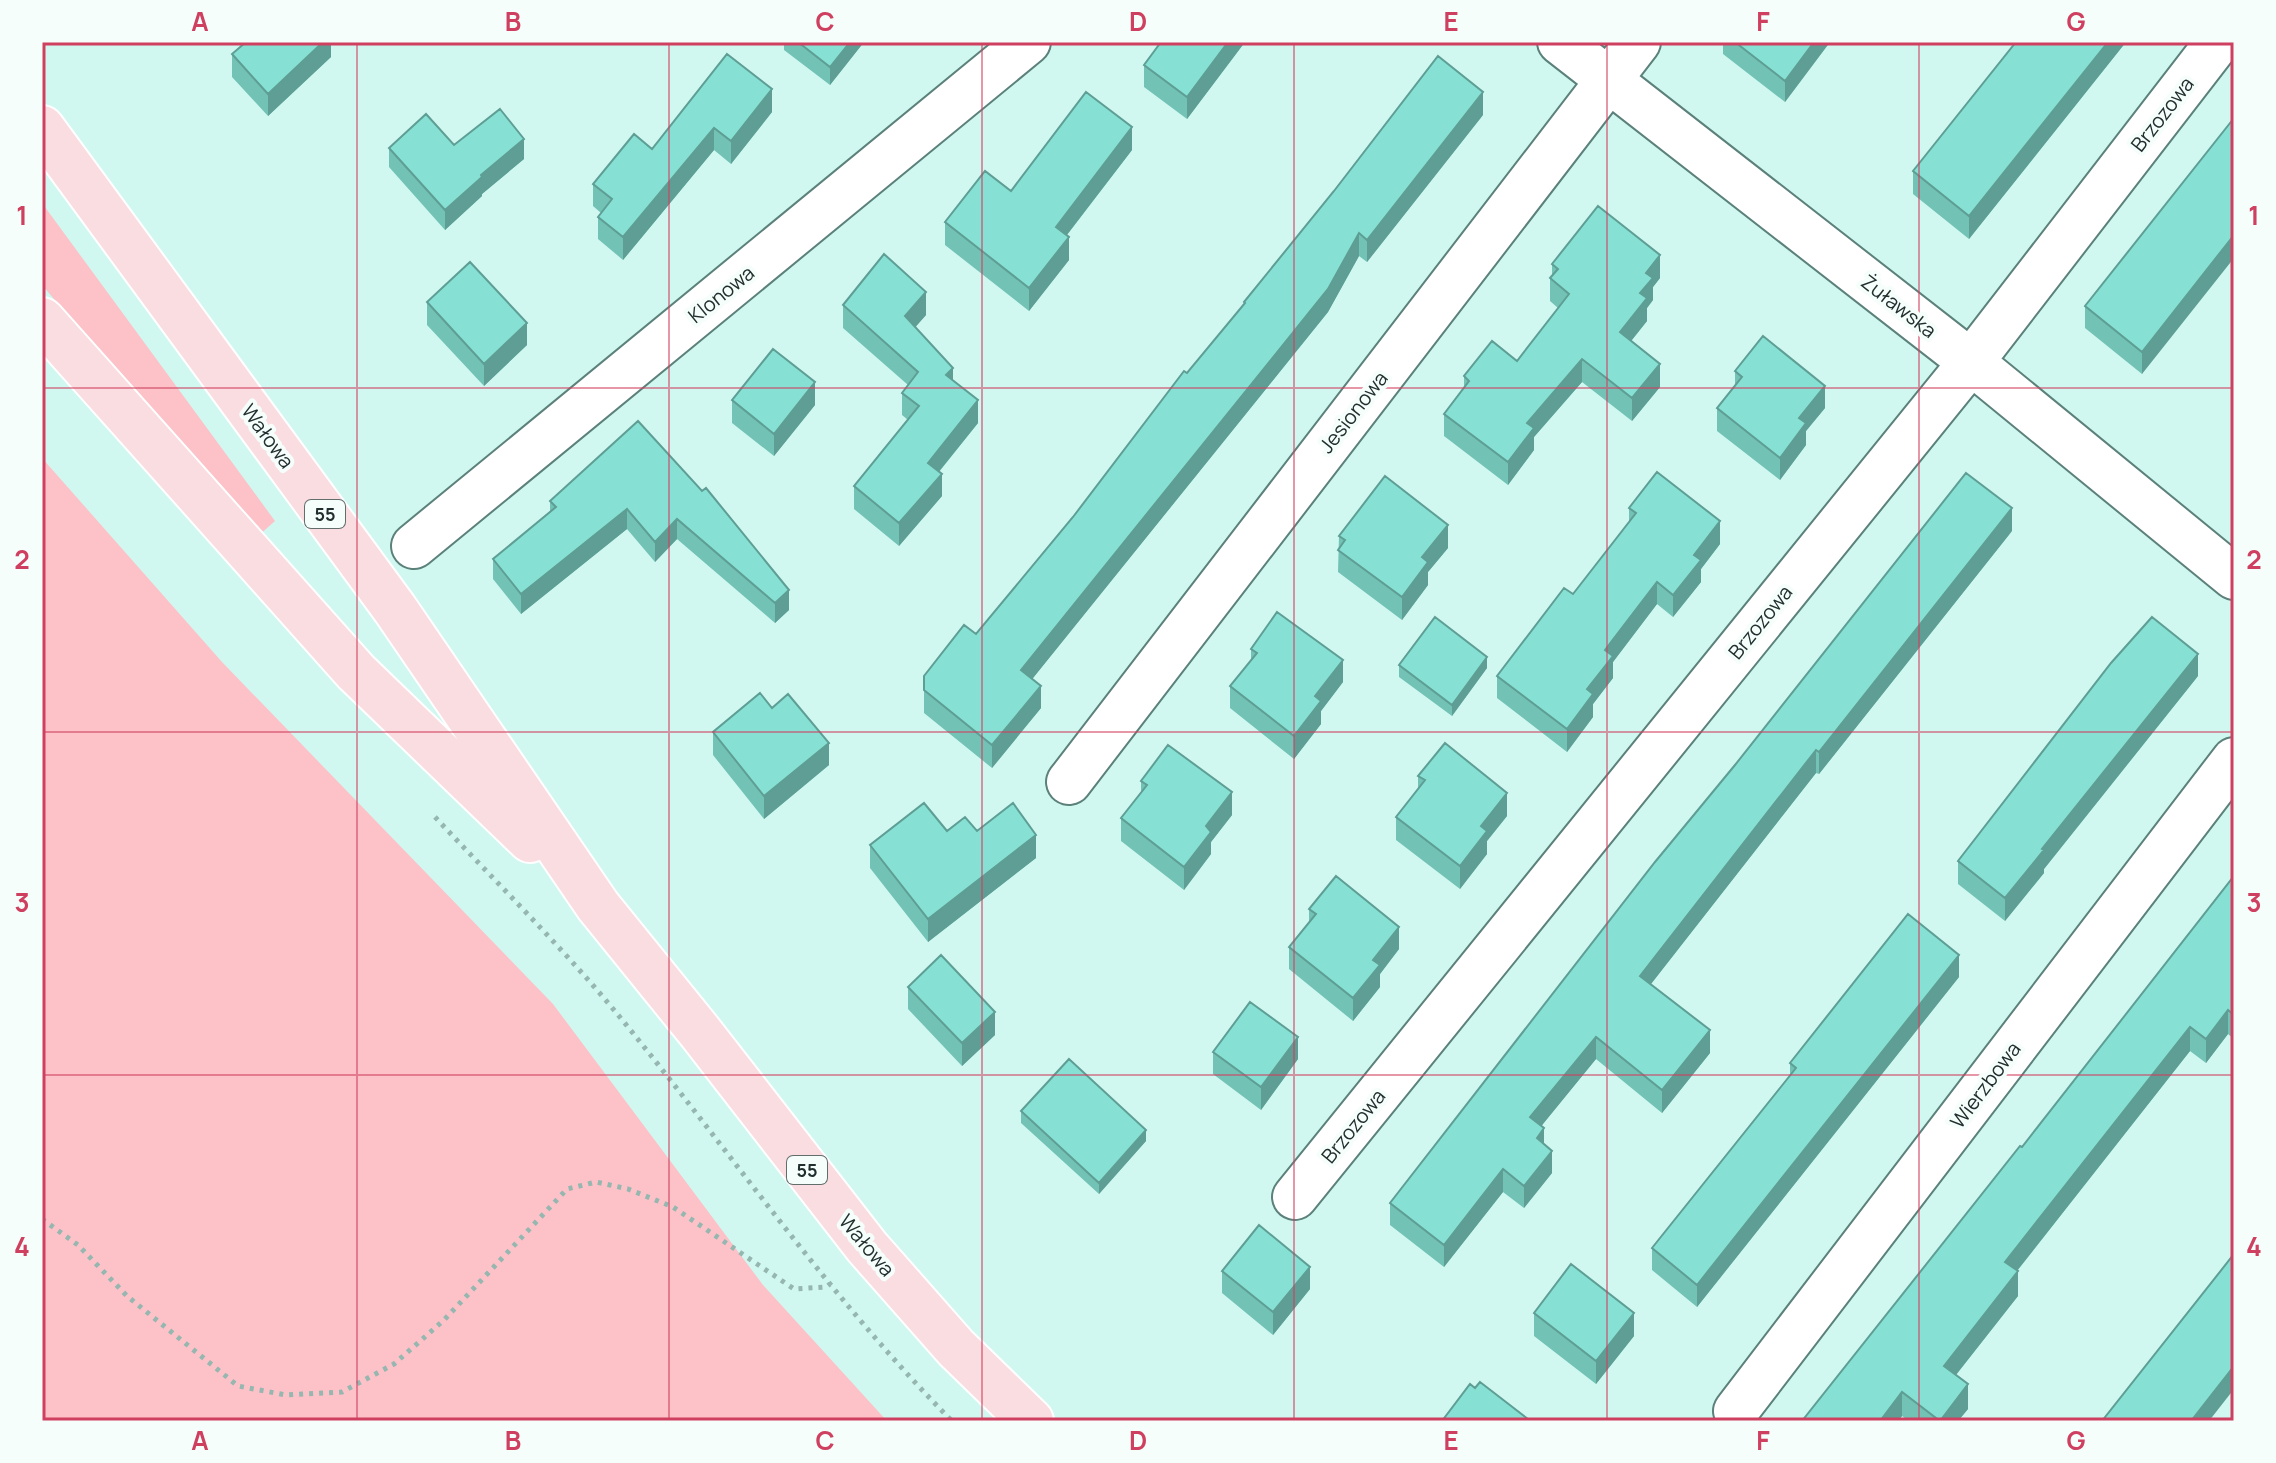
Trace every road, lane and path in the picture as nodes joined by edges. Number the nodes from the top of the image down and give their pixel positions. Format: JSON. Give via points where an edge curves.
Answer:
{"nodes":[{"id":1,"x":1028,"y":42,"type":"edge"},
{"id":2,"x":1560,"y":42,"type":"edge"},
{"id":3,"x":1638,"y":42,"type":"edge"},
{"id":4,"x":2218,"y":42,"type":"edge"},
{"id":5,"x":1608,"y":80,"type":"junction"},
{"id":6,"x":42,"y":128,"type":"edge"},
{"id":7,"x":42,"y":320,"type":"edge"},
{"id":8,"x":1971,"y":362,"type":"junction"},
{"id":9,"x":414,"y":546,"type":"dead end"},
{"id":10,"x":2234,"y":577,"type":"edge"},
{"id":11,"x":2234,"y":760,"type":"edge"},
{"id":12,"x":1069,"y":782,"type":"dead end"},
{"id":13,"x":426,"y":807,"type":"dead end"},
{"id":14,"x":598,"y":906,"type":"junction"},
{"id":15,"x":1295,"y":1197,"type":"dead end"},
{"id":16,"x":42,"y":1219,"type":"edge"},
{"id":17,"x":867,"y":1247,"type":"junction"},
{"id":18,"x":829,"y":1285,"type":"junction"},
{"id":19,"x":1736,"y":1411,"type":"dead end"},
{"id":20,"x":952,"y":1421,"type":"edge"},
{"id":21,"x":1031,"y":1421,"type":"edge"}],
"edges":[{"from":1,"to":9,"type":"street","name":"Klonowa"},
{"from":2,"to":5,"type":"street","name":"Żuławska"},
{"from":3,"to":5,"type":"street","name":"Jesionowa"},
{"from":4,"to":8,"type":"street","name":"Brzozowa"},
{"from":5,"to":8,"type":"street","name":"Żuławska"},
{"from":5,"to":12,"type":"street","name":"Jesionowa"},
{"from":6,"to":14,"type":"main road","name":"Wałowa","number":"55","via":[[395,609]]},
{"from":7,"to":14,"type":"main road","name":"Wałowa","number":"55","via":[[356,672]]},
{"from":8,"to":10,"type":"street","name":"Żuławska"},
{"from":8,"to":15,"type":"street","name":"Brzozowa"},
{"from":11,"to":19,"type":"street","name":"Wierzbowa"},
{"from":13,"to":18,"type":"path","via":[[608,1003]]},
{"from":14,"to":17,"type":"main road","name":"Wałowa","number":"55"},
{"from":16,"to":18,"type":"path","via":[[238,1386],[286,1395],[342,1392],[394,1364],[444,1320],[567,1189],[596,1182],[673,1207],[794,1289]]},
{"from":17,"to":18,"type":"path"},
{"from":17,"to":21,"type":"main road","name":"Wałowa","number":"55","via":[[956,1348]]},
{"from":18,"to":20,"type":"path"}]}
